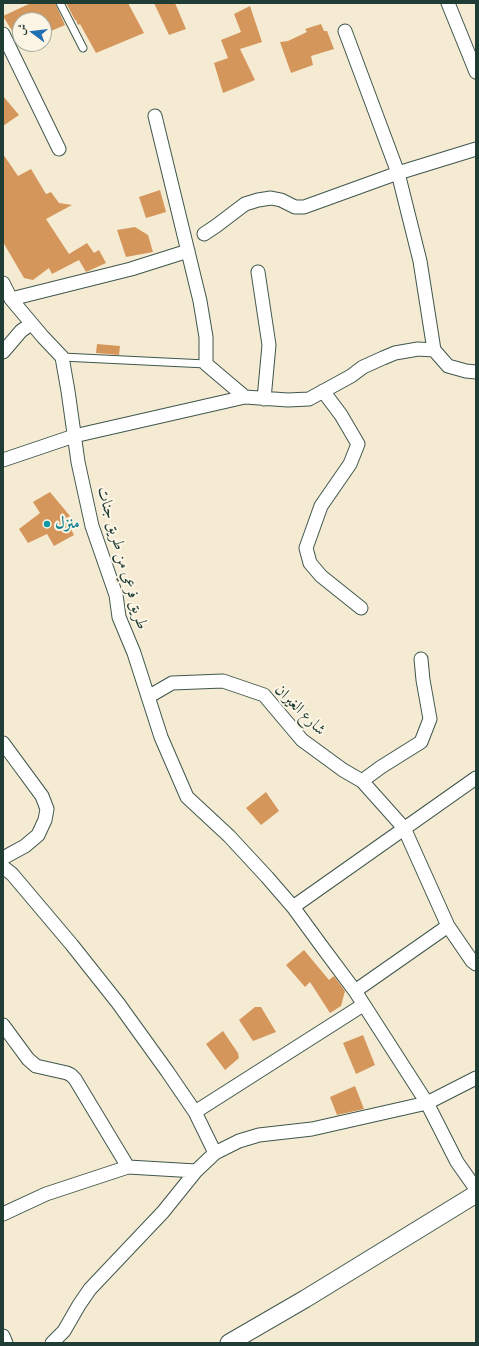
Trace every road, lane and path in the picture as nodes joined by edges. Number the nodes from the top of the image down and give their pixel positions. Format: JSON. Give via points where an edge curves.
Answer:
{"nodes":[{"id":1,"x":60,"y":3,"type":"edge"},
{"id":2,"x":448,"y":3,"type":"edge"},
{"id":3,"x":344,"y":31,"type":"dead end"},
{"id":4,"x":3,"y":34,"type":"edge"},
{"id":5,"x":83,"y":48,"type":"dead end"},
{"id":6,"x":476,"y":72,"type":"edge"},
{"id":7,"x":154,"y":116,"type":"dead end"},
{"id":8,"x":60,"y":149,"type":"dead end"},
{"id":9,"x":476,"y":149,"type":"edge"},
{"id":10,"x":398,"y":172,"type":"junction"},
{"id":11,"x":204,"y":234,"type":"dead end"},
{"id":12,"x":188,"y":251,"type":"junction"},
{"id":13,"x":258,"y":272,"type":"dead end"},
{"id":14,"x":3,"y":283,"type":"edge"},
{"id":15,"x":11,"y":300,"type":"junction"},
{"id":16,"x":31,"y":324,"type":"junction"},
{"id":17,"x":434,"y":350,"type":"junction"},
{"id":18,"x":3,"y":352,"type":"edge"},
{"id":19,"x":62,"y":357,"type":"junction"},
{"id":20,"x":206,"y":364,"type":"junction"},
{"id":21,"x":476,"y":372,"type":"edge"},
{"id":22,"x":324,"y":391,"type":"junction"},
{"id":23,"x":245,"y":397,"type":"junction"},
{"id":24,"x":264,"y":399,"type":"junction"},
{"id":25,"x":74,"y":436,"type":"junction"},
{"id":26,"x":3,"y":460,"type":"edge"},
{"id":27,"x":361,"y":608,"type":"dead end"},
{"id":28,"x":421,"y":659,"type":"dead end"},
{"id":29,"x":148,"y":697,"type":"junction"},
{"id":30,"x":3,"y":744,"type":"edge"},
{"id":31,"x":476,"y":778,"type":"edge"},
{"id":32,"x":362,"y":781,"type":"junction"},
{"id":33,"x":404,"y":828,"type":"junction"},
{"id":34,"x":4,"y":866,"type":"edge"},
{"id":35,"x":293,"y":907,"type":"junction"},
{"id":36,"x":448,"y":926,"type":"junction"},
{"id":37,"x":476,"y":964,"type":"edge"},
{"id":38,"x":355,"y":991,"type":"junction"},
{"id":39,"x":364,"y":1004,"type":"junction"},
{"id":40,"x":3,"y":1025,"type":"edge"},
{"id":41,"x":476,"y":1078,"type":"edge"},
{"id":42,"x":427,"y":1103,"type":"junction"},
{"id":43,"x":195,"y":1112,"type":"junction"},
{"id":44,"x":215,"y":1153,"type":"junction"},
{"id":45,"x":128,"y":1167,"type":"junction"},
{"id":46,"x":196,"y":1171,"type":"junction"},
{"id":47,"x":476,"y":1189,"type":"edge"},
{"id":48,"x":476,"y":1194,"type":"edge"},
{"id":49,"x":3,"y":1214,"type":"edge"},
{"id":50,"x":3,"y":1336,"type":"edge"},
{"id":51,"x":6,"y":1343,"type":"edge"},
{"id":52,"x":52,"y":1343,"type":"edge"},
{"id":53,"x":229,"y":1343,"type":"edge"}],
"edges":[{"from":1,"to":5,"type":"lane"},
{"from":2,"to":6,"type":"street"},
{"from":3,"to":10,"type":"street"},
{"from":4,"to":8,"type":"street"},
{"from":7,"to":12,"type":"street"},
{"from":9,"to":10,"type":"street"},
{"from":10,"to":11,"type":"street","via":[[304,207],[295,207],[271,198],[245,204]]},
{"from":10,"to":17,"type":"street","via":[[420,261]]},
{"from":12,"to":15,"type":"street","via":[[131,269]]},
{"from":12,"to":20,"type":"street","via":[[206,337]]},
{"from":13,"to":24,"type":"street","via":[[269,345]]},
{"from":14,"to":15,"type":"street"},
{"from":15,"to":16,"type":"street"},
{"from":16,"to":18,"type":"street","via":[[21,331]]},
{"from":16,"to":19,"type":"street"},
{"from":17,"to":21,"type":"street","via":[[448,366]]},
{"from":17,"to":22,"type":"street","via":[[418,349],[396,353],[363,367]]},
{"from":19,"to":20,"type":"lane"},
{"from":19,"to":25,"type":"street","name":"طريق فرعي من طريق جنات"},
{"from":20,"to":23,"type":"street"},
{"from":22,"to":24,"type":"street","via":[[309,399]]},
{"from":22,"to":27,"type":"street","via":[[358,444],[350,464],[320,506],[306,548],[310,563],[321,576]]},
{"from":23,"to":24,"type":"street"},
{"from":23,"to":25,"type":"street"},
{"from":25,"to":26,"type":"street"},
{"from":25,"to":29,"type":"street","name":"طريق فرعي من طريق جنات","via":[[92,526],[116,595],[119,617]]},
{"from":28,"to":32,"type":"street","via":[[430,719],[421,742]]},
{"from":29,"to":32,"type":"street","name":"شارع الغيران","via":[[172,683],[223,681],[264,695],[302,740]]},
{"from":29,"to":35,"type":"street","name":"طريق فرعي من طريق جنات","via":[[161,737],[187,798],[229,836]]},
{"from":30,"to":34,"type":"street","via":[[42,796],[47,809],[38,835]]},
{"from":31,"to":33,"type":"street"},
{"from":32,"to":33,"type":"street","name":"شارع الغيران"},
{"from":33,"to":35,"type":"street"},
{"from":33,"to":36,"type":"street","name":"شارع الغيران"},
{"from":34,"to":43,"type":"street","via":[[82,956]]},
{"from":35,"to":38,"type":"street","name":"طريق فرعي من طريق جنات"},
{"from":36,"to":37,"type":"street","name":"شارع الغيران","via":[[472,962]]},
{"from":36,"to":38,"type":"street"},
{"from":38,"to":39,"type":"street","name":"طريق فرعي من طريق جنات"},
{"from":39,"to":42,"type":"street","name":"طريق فرعي من طريق جنات"},
{"from":39,"to":43,"type":"street"},
{"from":40,"to":45,"type":"street","via":[[36,1066],[71,1074]]},
{"from":41,"to":42,"type":"street"},
{"from":42,"to":44,"type":"street","via":[[312,1129],[259,1135],[239,1141]]},
{"from":42,"to":47,"type":"street","name":"طريق فرعي من طريق جنات","via":[[457,1162]]},
{"from":43,"to":44,"type":"street"},
{"from":44,"to":46,"type":"street"},
{"from":45,"to":46,"type":"street"},
{"from":45,"to":49,"type":"street","via":[[46,1194]]},
{"from":46,"to":52,"type":"street","via":[[162,1212],[90,1289],[64,1331]]},
{"from":48,"to":53,"type":"street"},
{"from":50,"to":51,"type":"street"}]}
